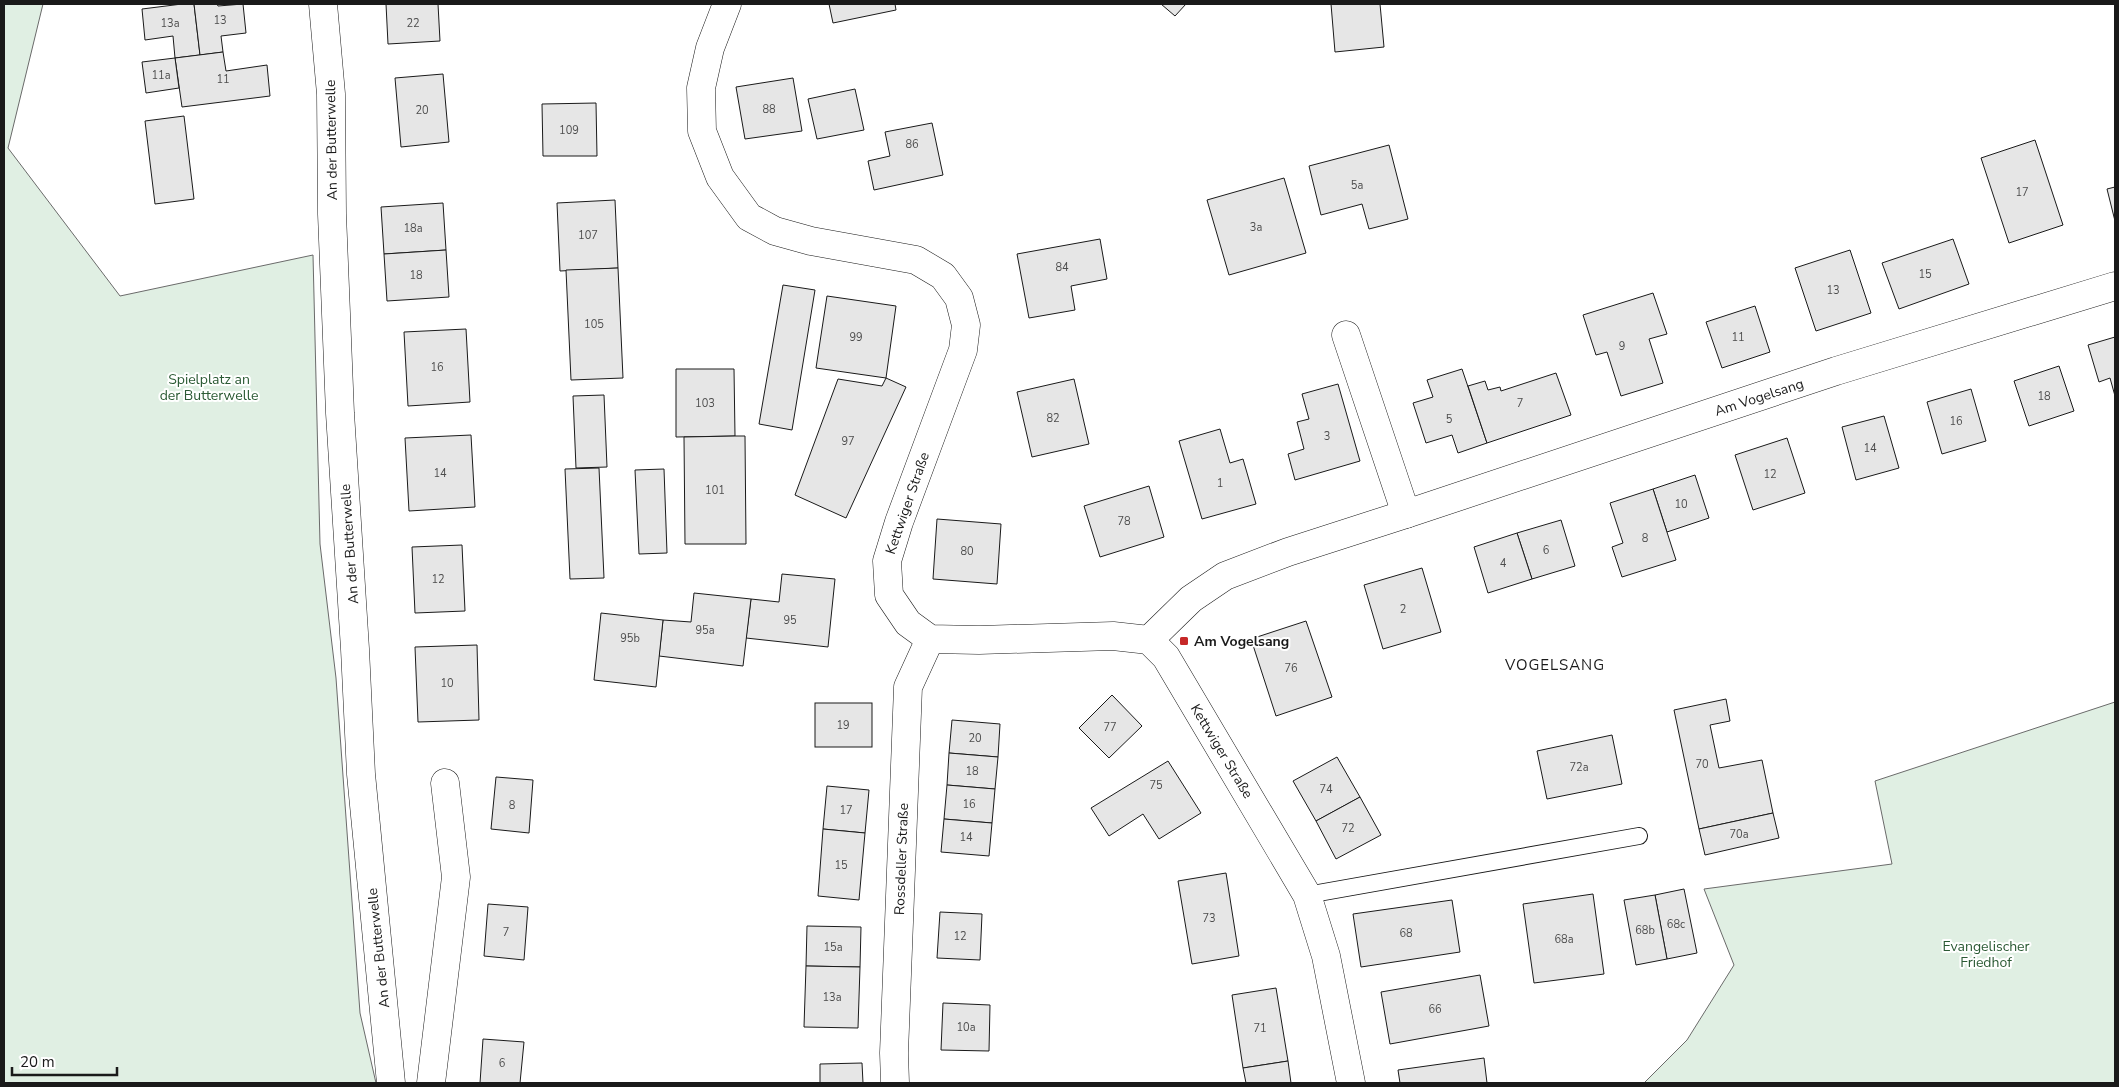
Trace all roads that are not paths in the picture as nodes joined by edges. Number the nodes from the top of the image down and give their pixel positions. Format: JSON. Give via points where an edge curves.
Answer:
{"nodes":[{"id":1,"x":323,"y":4,"type":"edge"},
{"id":2,"x":726,"y":4,"type":"edge"},
{"id":3,"x":2115,"y":286,"type":"edge"},
{"id":4,"x":1346,"y":335,"type":"dead end"},
{"id":5,"x":1406,"y":514,"type":"junction"},
{"id":6,"x":930,"y":639,"type":"junction"},
{"id":7,"x":1149,"y":640,"type":"junction"},
{"id":8,"x":445,"y":783,"type":"dead end"},
{"id":9,"x":1639,"y":836,"type":"dead end"},
{"id":10,"x":1307,"y":895,"type":"junction"},
{"id":11,"x":391,"y":1083,"type":"edge"},
{"id":12,"x":431,"y":1083,"type":"edge"},
{"id":13,"x":894,"y":1083,"type":"edge"},
{"id":14,"x":1351,"y":1083,"type":"edge"}],
"edges":[{"from":1,"to":11,"type":"street","name":"An der Butterwelle","via":[[332,94],[334,274],[361,774]]},
{"from":2,"to":6,"type":"street","name":"Kettwiger Straße","via":[[710,48],[701,88],[702,131],[720,177],[749,217],[775,231],[811,241],[916,260],[942,276],[959,298],[966,325],[963,350],[887,561],[890,595],[908,623]]},
{"from":3,"to":5,"type":"street","name":"Am Vogelsang","via":[[1827,374]]},
{"from":4,"to":5,"type":"street"},
{"from":5,"to":7,"type":"street","name":"Am Vogelsang","via":[[1225,576],[1191,599]]},
{"from":6,"to":7,"type":"street","via":[[1113,636]]},
{"from":6,"to":13,"type":"street","name":"Rossdeller Straße","via":[[908,687]]},
{"from":7,"to":10,"type":"street","name":"Kettwiger Straße","via":[[1166,657]]},
{"from":8,"to":12,"type":"street","via":[[456,877]]},
{"from":9,"to":10,"type":"lane"},
{"from":10,"to":14,"type":"street","name":"Kettwiger Straße","via":[[1326,956]]}]}
